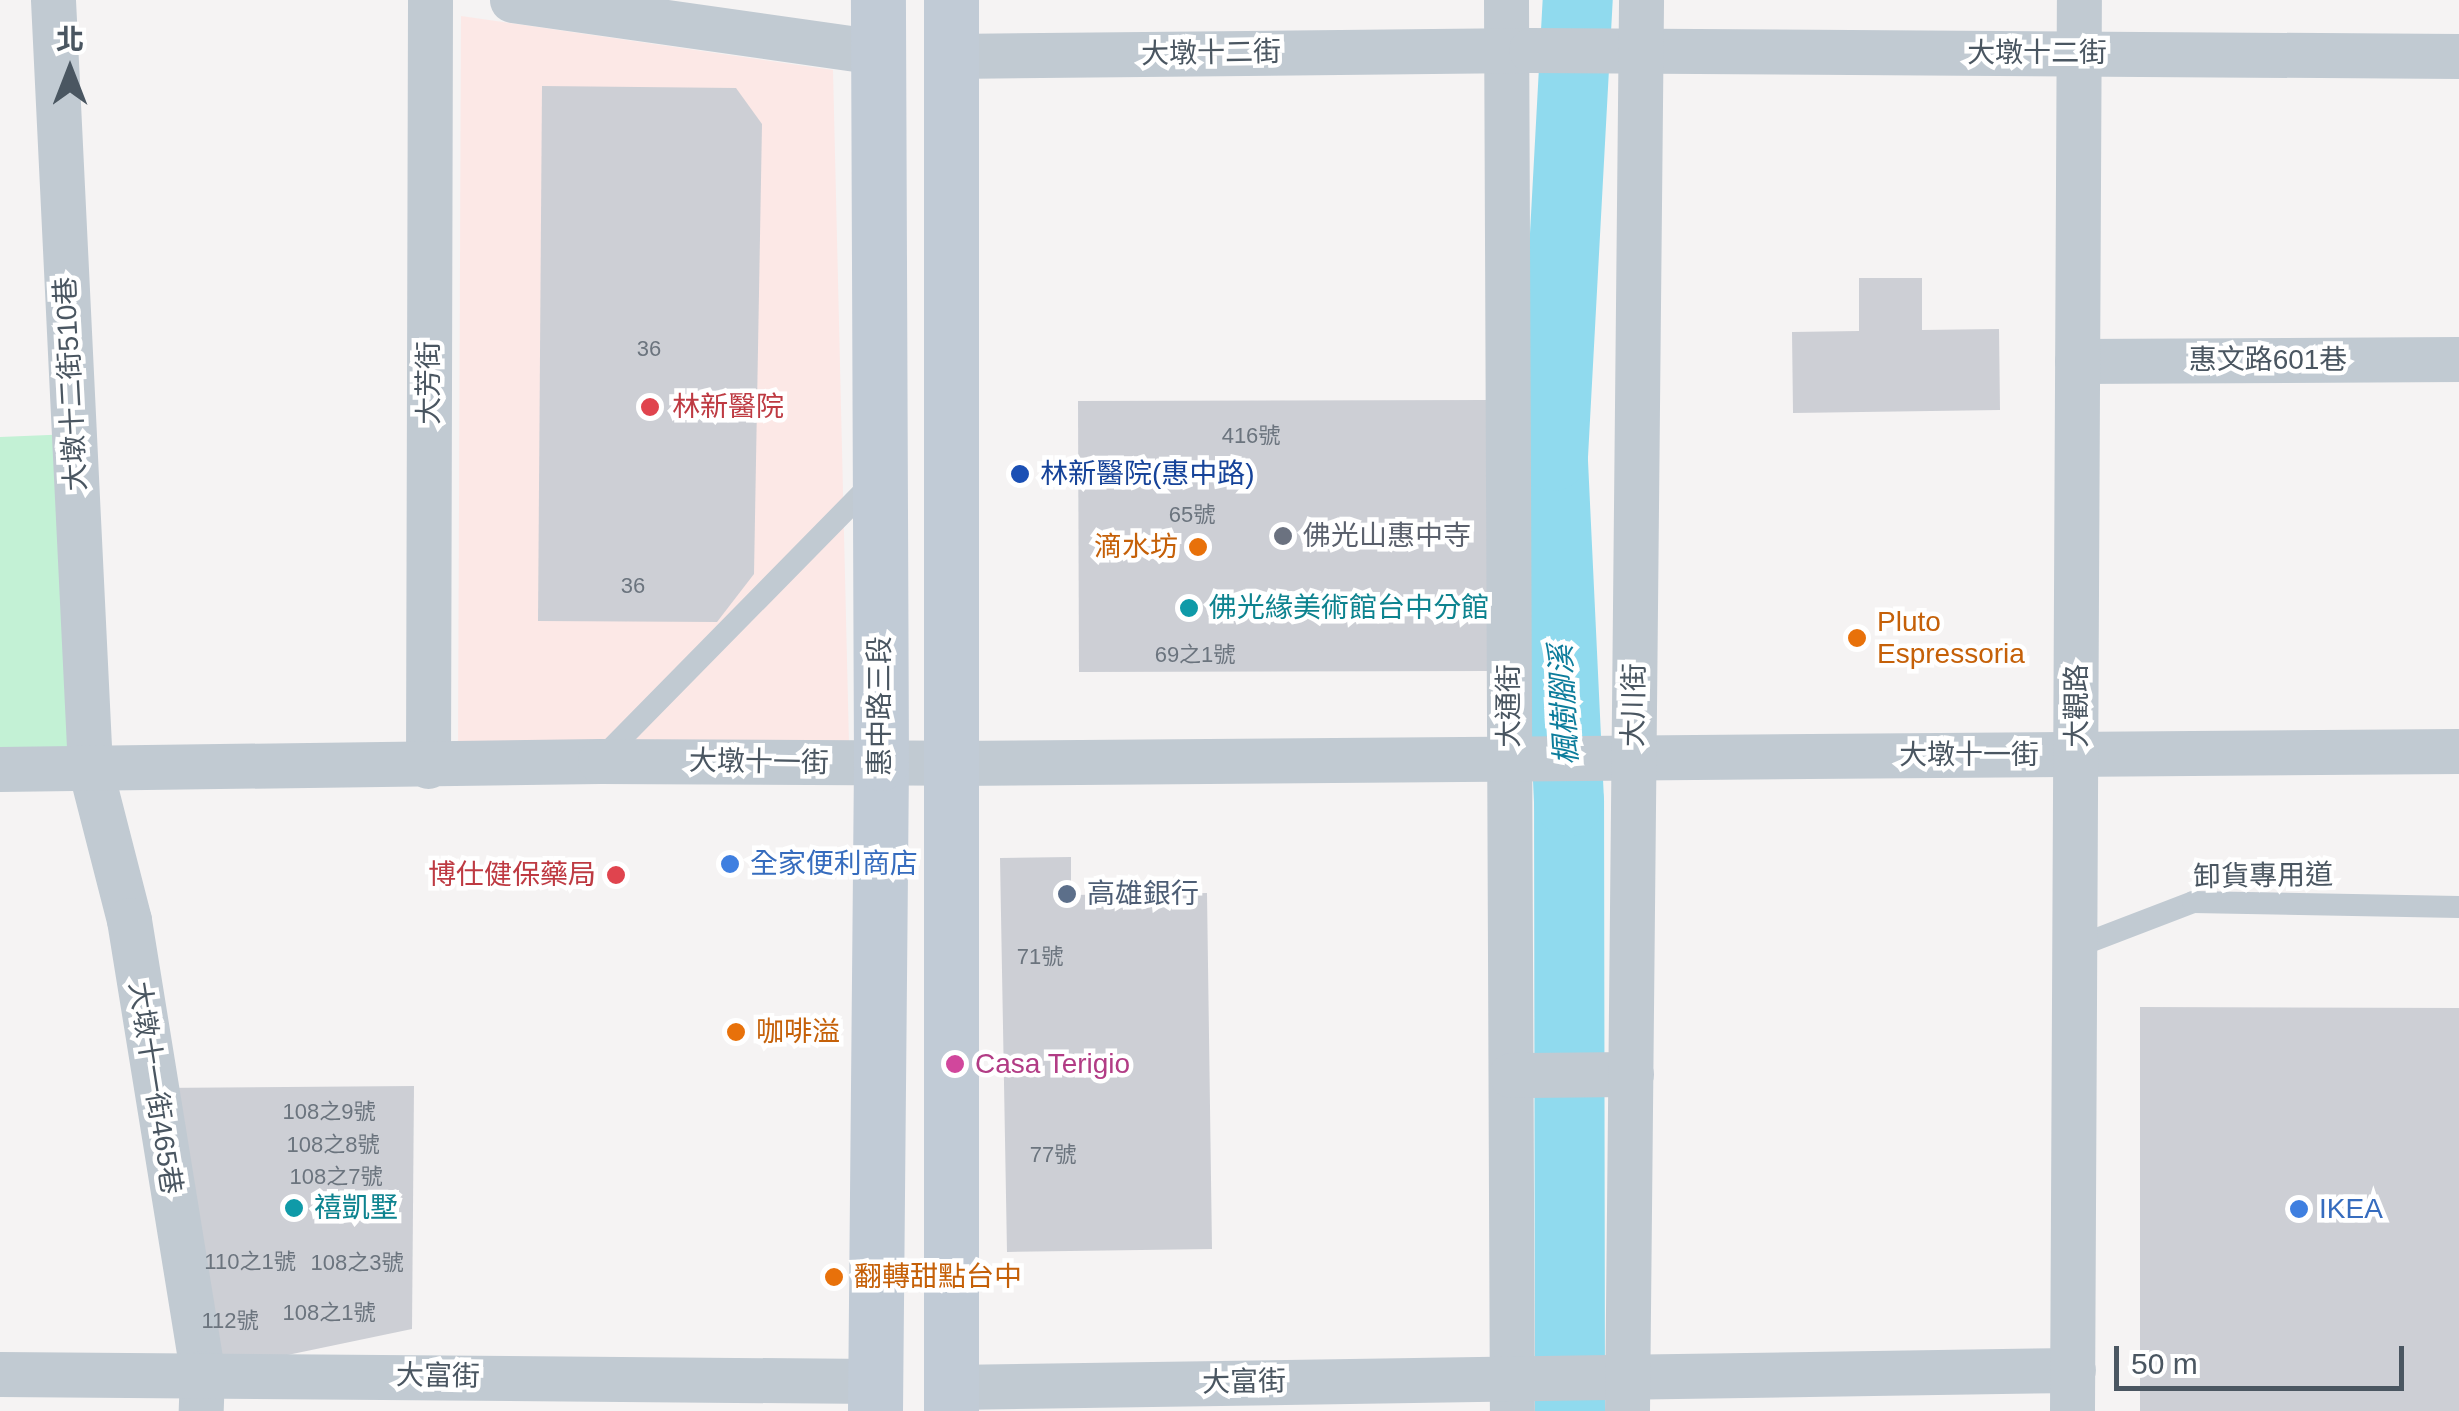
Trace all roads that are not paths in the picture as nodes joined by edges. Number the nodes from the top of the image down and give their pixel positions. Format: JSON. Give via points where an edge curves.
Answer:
{"nodes":[{"id":1,"x":53,"y":0,"type":"edge"},
{"id":2,"x":430,"y":0,"type":"edge"},
{"id":3,"x":512,"y":0,"type":"edge"},
{"id":4,"x":951,"y":0,"type":"edge"},
{"id":5,"x":1506,"y":0,"type":"edge"},
{"id":6,"x":1641,"y":0,"type":"edge"},
{"id":7,"x":2079,"y":0,"type":"edge"},
{"id":8,"x":878,"y":26,"type":"edge"},
{"id":9,"x":1518,"y":50,"type":"junction"},
{"id":10,"x":1627,"y":50,"type":"junction"},
{"id":11,"x":2078,"y":53,"type":"junction"},
{"id":12,"x":951,"y":56,"type":"junction"},
{"id":13,"x":2459,"y":56,"type":"edge"},
{"id":14,"x":2459,"y":359,"type":"edge"},
{"id":15,"x":2078,"y":361,"type":"junction"},
{"id":16,"x":880,"y":475,"type":"junction"},
{"id":17,"x":2459,"y":751,"type":"edge"},
{"id":18,"x":2077,"y":754,"type":"junction"},
{"id":19,"x":1617,"y":758,"type":"junction"},
{"id":20,"x":1514,"y":760,"type":"junction"},
{"id":21,"x":600,"y":761,"type":"junction"},
{"id":22,"x":881,"y":763,"type":"junction"},
{"id":23,"x":951,"y":763,"type":"junction"},
{"id":24,"x":428,"y":766,"type":"junction"},
{"id":25,"x":90,"y":768,"type":"junction"},
{"id":26,"x":0,"y":769,"type":"edge"},
{"id":27,"x":2459,"y":907,"type":"edge"},
{"id":28,"x":2076,"y":946,"type":"junction"},
{"id":29,"x":1523,"y":1074,"type":"junction"},
{"id":30,"x":1622,"y":1074,"type":"junction"},
{"id":31,"x":0,"y":1374,"type":"edge"},
{"id":32,"x":1520,"y":1388,"type":"edge"},
{"id":33,"x":1621,"y":1388,"type":"edge"},
{"id":34,"x":2072,"y":1390,"type":"edge"},
{"id":35,"x":201,"y":1392,"type":"edge"},
{"id":36,"x":875,"y":1396,"type":"edge"},
{"id":37,"x":951,"y":1399,"type":"edge"}],
"edges":[{"from":1,"to":25,"type":"street","name":"大墩十二街510巷"},
{"from":2,"to":24,"type":"street","name":"大芳街"},
{"from":3,"to":8,"type":"street"},
{"from":4,"to":12,"type":"street"},
{"from":5,"to":9,"type":"street","name":"大通街"},
{"from":6,"to":10,"type":"street","name":"大川街"},
{"from":7,"to":11,"type":"street","name":"大觀路"},
{"from":8,"to":16,"type":"street","name":"惠中路三段"},
{"from":9,"to":10,"type":"street","name":"大墩十二街"},
{"from":9,"to":12,"type":"street","name":"大墩十二街"},
{"from":9,"to":20,"type":"street","name":"大通街"},
{"from":10,"to":11,"type":"street","name":"大墩十二街"},
{"from":10,"to":19,"type":"street","name":"大川街"},
{"from":11,"to":13,"type":"street","name":"大墩十二街"},
{"from":11,"to":15,"type":"street","name":"大觀路"},
{"from":12,"to":23,"type":"street"},
{"from":14,"to":15,"type":"street","name":"惠文路601巷"},
{"from":15,"to":18,"type":"street","name":"大觀路"},
{"from":16,"to":21,"type":"lane"},
{"from":16,"to":22,"type":"street","name":"惠中路三段"},
{"from":17,"to":18,"type":"street","name":"大墩十一街"},
{"from":18,"to":19,"type":"street","name":"大墩十一街"},
{"from":18,"to":28,"type":"street","name":"大觀路"},
{"from":19,"to":20,"type":"street","name":"大墩十一街"},
{"from":19,"to":30,"type":"street","name":"大川街"},
{"from":20,"to":23,"type":"street","name":"大墩十一街"},
{"from":20,"to":29,"type":"street","name":"大通街"},
{"from":21,"to":22,"type":"street","name":"大墩十一街"},
{"from":21,"to":24,"type":"street","name":"大墩十一街"},
{"from":22,"to":23,"type":"street","name":"大墩十一街"},
{"from":22,"to":36,"type":"street","name":"惠中路三段"},
{"from":23,"to":37,"type":"street"},
{"from":24,"to":25,"type":"street","name":"大墩十一街"},
{"from":25,"to":26,"type":"street","name":"大墩十一街"},
{"from":25,"to":35,"type":"street","name":"大墩十一街465巷","via":[[129,920]]},
{"from":27,"to":28,"type":"lane","name":"卸貨專用道","via":[[2193,902]]},
{"from":28,"to":34,"type":"street","name":"大觀路"},
{"from":29,"to":30,"type":"street"},
{"from":29,"to":32,"type":"street","name":"大通街"},
{"from":30,"to":33,"type":"street","name":"大川街"},
{"from":31,"to":35,"type":"street","name":"大富街"},
{"from":32,"to":33,"type":"street","name":"大富街"},
{"from":32,"to":37,"type":"street","name":"大富街"},
{"from":33,"to":34,"type":"street"},
{"from":35,"to":36,"type":"street","name":"大富街"}]}
